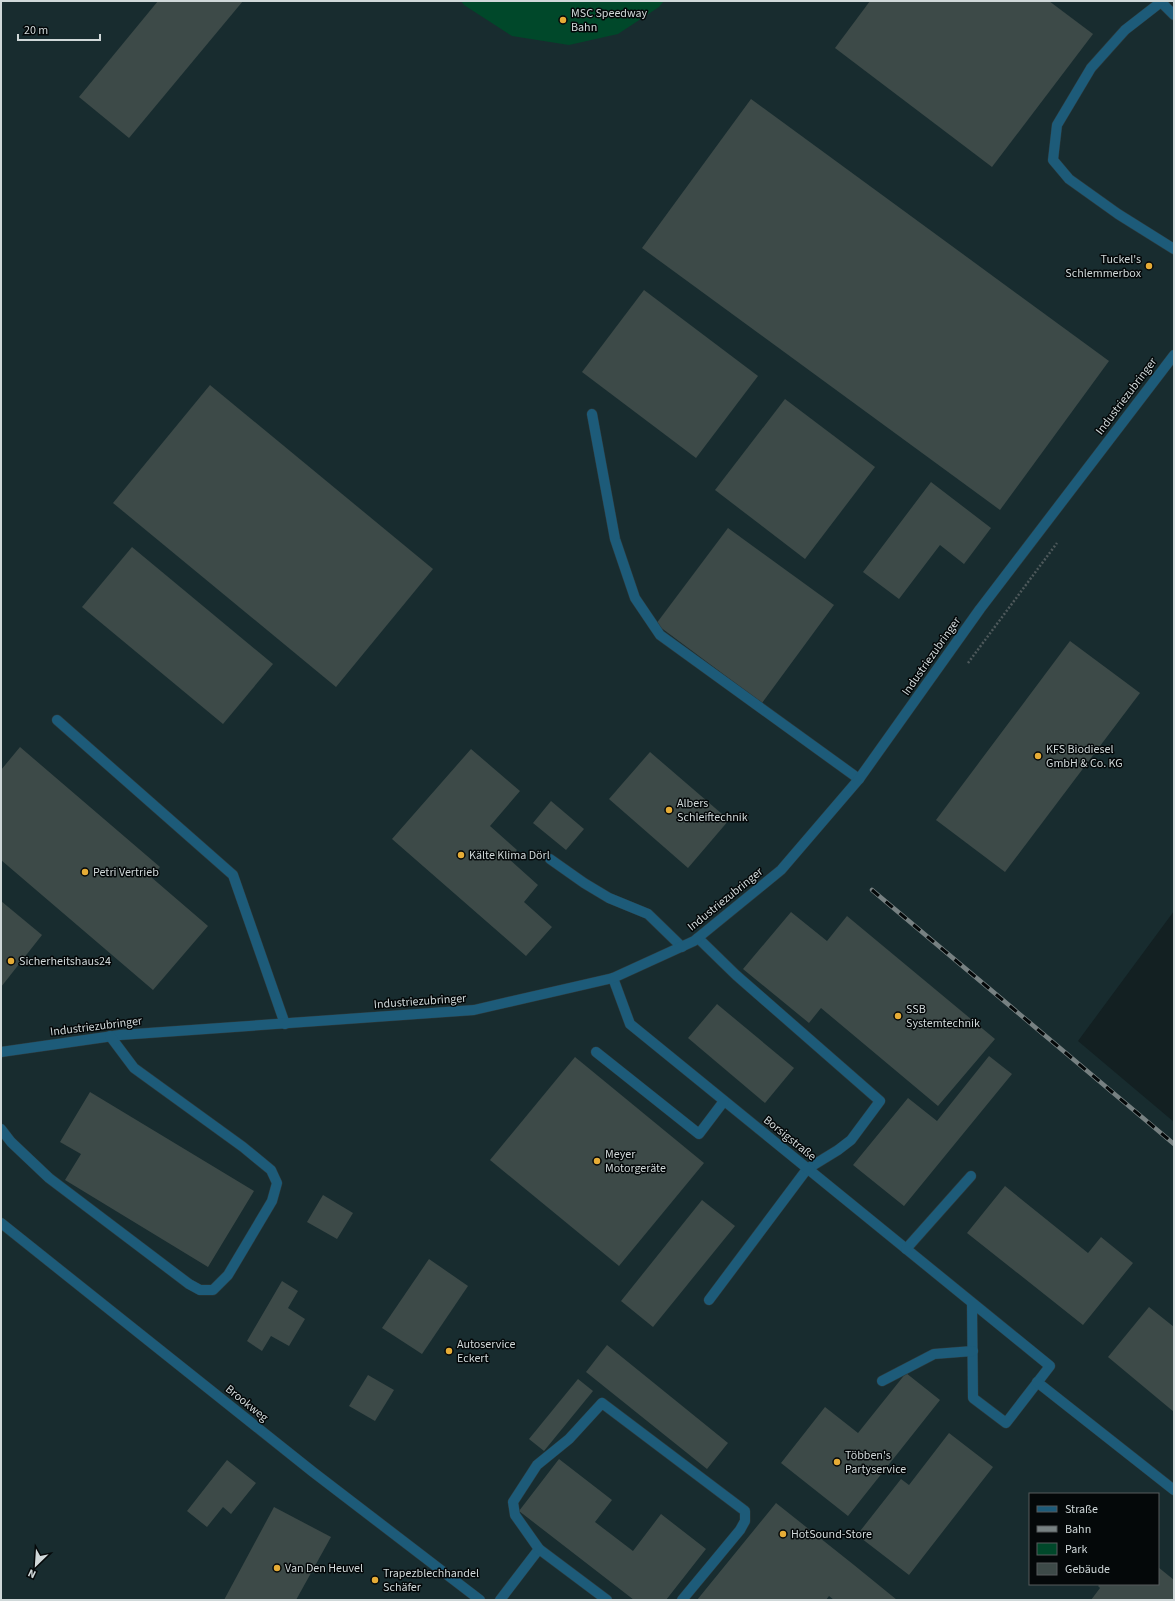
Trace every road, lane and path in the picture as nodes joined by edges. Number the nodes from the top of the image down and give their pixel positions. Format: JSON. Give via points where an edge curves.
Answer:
{"nodes":[{"id":1,"x":1160,"y":2,"type":"edge"},
{"id":2,"x":1174,"y":15,"type":"edge"},
{"id":3,"x":1174,"y":249,"type":"edge"},
{"id":4,"x":1174,"y":355,"type":"edge"},
{"id":5,"x":592,"y":414,"type":"dead end"},
{"id":6,"x":1060,"y":539,"type":"dead end"},
{"id":7,"x":965,"y":667,"type":"dead end"},
{"id":8,"x":57,"y":720,"type":"dead end"},
{"id":9,"x":860,"y":779,"type":"junction"},
{"id":10,"x":550,"y":859,"type":"dead end"},
{"id":11,"x":698,"y":938,"type":"junction"},
{"id":12,"x":682,"y":946,"type":"junction"},
{"id":13,"x":613,"y":978,"type":"junction"},
{"id":14,"x":285,"y":1024,"type":"junction"},
{"id":15,"x":110,"y":1036,"type":"junction"},
{"id":16,"x":1,"y":1052,"type":"edge"},
{"id":17,"x":596,"y":1052,"type":"dead end"},
{"id":18,"x":724,"y":1101,"type":"junction"},
{"id":19,"x":1,"y":1129,"type":"edge"},
{"id":20,"x":808,"y":1169,"type":"junction"},
{"id":21,"x":971,"y":1176,"type":"dead end"},
{"id":22,"x":1,"y":1223,"type":"edge"},
{"id":23,"x":906,"y":1249,"type":"junction"},
{"id":24,"x":709,"y":1300,"type":"dead end"},
{"id":25,"x":972,"y":1304,"type":"junction"},
{"id":26,"x":973,"y":1351,"type":"junction"},
{"id":27,"x":882,"y":1381,"type":"dead end"},
{"id":28,"x":1038,"y":1382,"type":"junction"},
{"id":29,"x":1174,"y":1490,"type":"edge"},
{"id":30,"x":539,"y":1549,"type":"junction"},
{"id":31,"x":480,"y":1600,"type":"edge"},
{"id":32,"x":500,"y":1600,"type":"edge"},
{"id":33,"x":607,"y":1600,"type":"edge"},
{"id":34,"x":682,"y":1600,"type":"edge"}],
"edges":[{"from":1,"to":2,"type":"street"},
{"from":1,"to":3,"type":"street","via":[[1125,30],[1091,68],[1057,125],[1053,160],[1069,179]]},
{"from":4,"to":9,"type":"street","name":"Industriezubringer","via":[[980,609]]},
{"from":5,"to":9,"type":"street","via":[[615,539],[635,598],[660,635]]},
{"from":6,"to":7,"type":"path"},
{"from":8,"to":14,"type":"street","via":[[233,875]]},
{"from":9,"to":11,"type":"street","name":"Industriezubringer","via":[[781,870]]},
{"from":10,"to":12,"type":"street","via":[[609,898],[648,914]]},
{"from":11,"to":12,"type":"street","name":"Industriezubringer"},
{"from":11,"to":20,"type":"street","via":[[736,975],[880,1101],[851,1140]]},
{"from":12,"to":13,"type":"street","name":"Industriezubringer"},
{"from":13,"to":14,"type":"street","name":"Industriezubringer","via":[[474,1010]]},
{"from":13,"to":18,"type":"street","name":"Borsigstraße","via":[[630,1024]]},
{"from":14,"to":15,"type":"street","name":"Industriezubringer"},
{"from":15,"to":16,"type":"street","name":"Industriezubringer"},
{"from":15,"to":19,"type":"street","via":[[134,1068],[243,1147],[271,1170],[277,1183],[272,1201],[228,1275],[213,1290],[200,1290],[189,1284],[55,1183],[11,1142]]},
{"from":17,"to":18,"type":"street","via":[[699,1134]]},
{"from":18,"to":20,"type":"street","name":"Borsigstraße"},
{"from":20,"to":23,"type":"street","name":"Borsigstraße"},
{"from":20,"to":24,"type":"street"},
{"from":21,"to":23,"type":"street"},
{"from":22,"to":31,"type":"street","name":"Brookweg","via":[[313,1472]]},
{"from":23,"to":25,"type":"street","name":"Borsigstraße"},
{"from":25,"to":26,"type":"street","name":"Borsigstraße"},
{"from":25,"to":28,"type":"street","name":"Borsigstraße","via":[[1050,1366]]},
{"from":26,"to":27,"type":"street","via":[[934,1354]]},
{"from":26,"to":28,"type":"street","name":"Borsigstraße","via":[[973,1398],[1006,1423]]},
{"from":28,"to":29,"type":"street"},
{"from":30,"to":32,"type":"street"},
{"from":30,"to":33,"type":"street"},
{"from":30,"to":34,"type":"street","via":[[515,1515],[513,1502],[537,1465],[568,1439],[602,1403],[745,1510],[746,1521],[740,1530]]}]}
